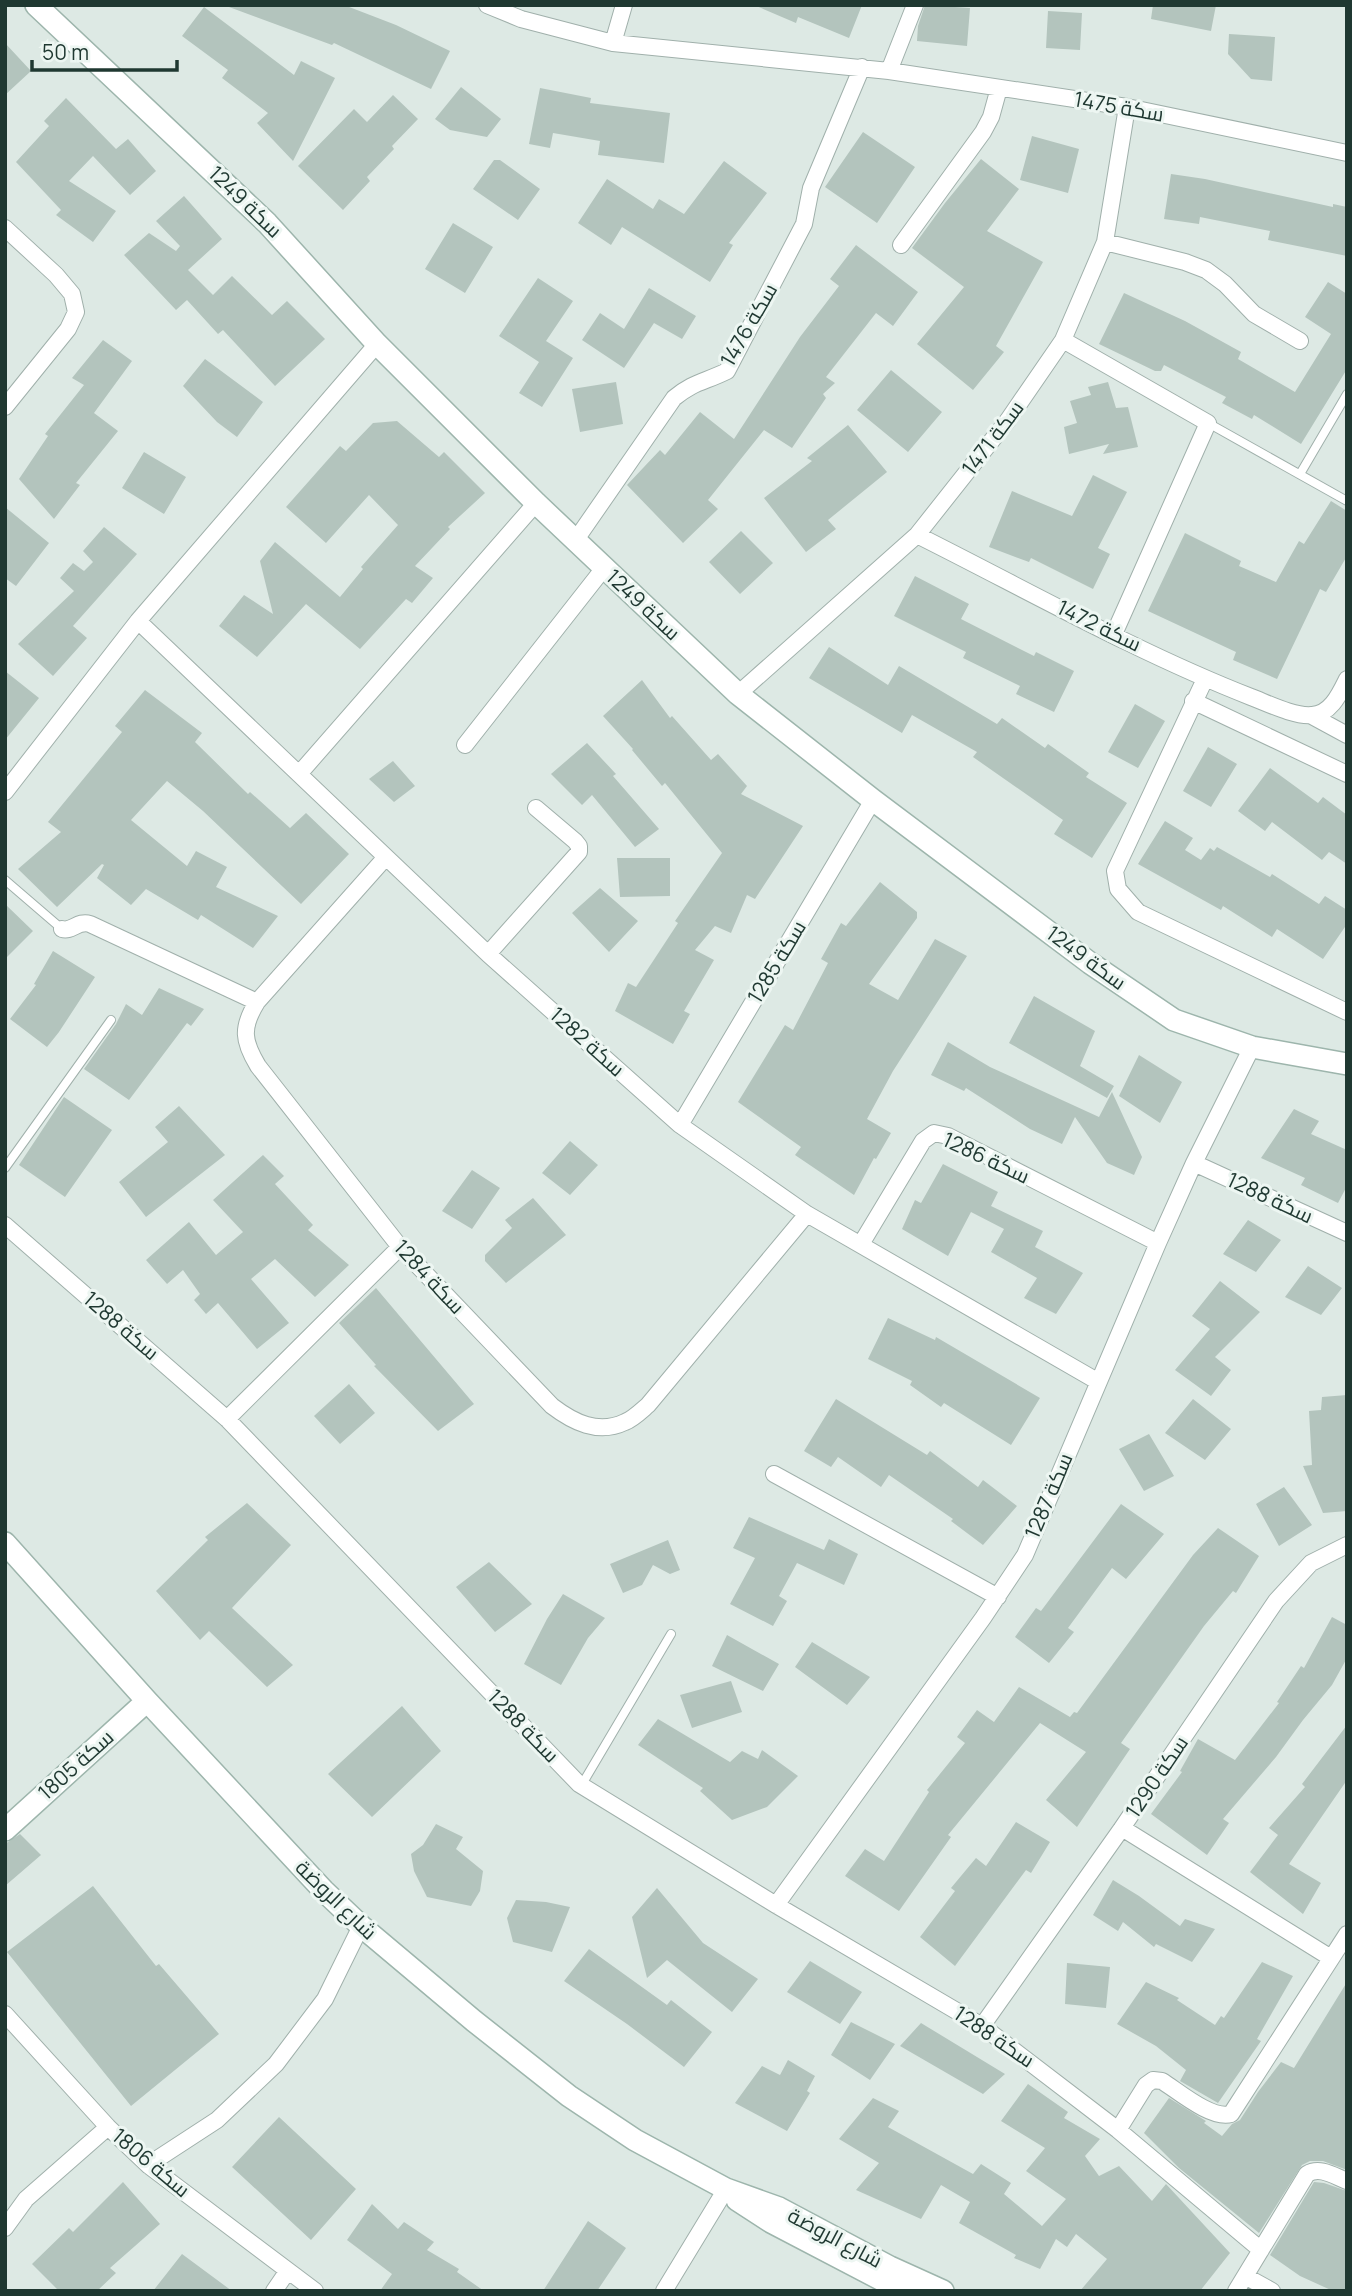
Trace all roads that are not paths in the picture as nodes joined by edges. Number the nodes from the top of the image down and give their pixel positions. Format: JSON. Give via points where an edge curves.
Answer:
{"nodes":[{"id":1,"x":36,"y":5,"type":"edge"},
{"id":2,"x":487,"y":5,"type":"edge"},
{"id":3,"x":624,"y":5,"type":"edge"},
{"id":4,"x":915,"y":5,"type":"edge"},
{"id":5,"x":613,"y":43,"type":"junction"},
{"id":6,"x":862,"y":67,"type":"junction"},
{"id":7,"x":889,"y":71,"type":"junction"},
{"id":8,"x":999,"y":88,"type":"junction"},
{"id":9,"x":1127,"y":107,"type":"junction"},
{"id":10,"x":1347,"y":136,"type":"edge"},
{"id":11,"x":1344,"y":153,"type":"edge"},
{"id":12,"x":5,"y":228,"type":"edge"},
{"id":13,"x":1105,"y":242,"type":"junction"},
{"id":14,"x":901,"y":245,"type":"dead end"},
{"id":15,"x":1063,"y":340,"type":"junction"},
{"id":16,"x":1300,"y":341,"type":"dead end"},
{"id":17,"x":377,"y":344,"type":"junction"},
{"id":18,"x":1347,"y":394,"type":"edge"},
{"id":19,"x":5,"y":407,"type":"edge"},
{"id":20,"x":1208,"y":423,"type":"junction"},
{"id":21,"x":1300,"y":474,"type":"junction"},
{"id":22,"x":1347,"y":501,"type":"edge"},
{"id":23,"x":536,"y":503,"type":"junction"},
{"id":24,"x":917,"y":535,"type":"junction"},
{"id":25,"x":575,"y":541,"type":"junction"},
{"id":26,"x":604,"y":568,"type":"junction"},
{"id":27,"x":138,"y":621,"type":"junction"},
{"id":28,"x":1114,"y":634,"type":"junction"},
{"id":29,"x":1205,"y":679,"type":"junction"},
{"id":30,"x":1347,"y":679,"type":"edge"},
{"id":31,"x":738,"y":694,"type":"junction"},
{"id":32,"x":1193,"y":701,"type":"junction"},
{"id":33,"x":1312,"y":716,"type":"junction"},
{"id":34,"x":1347,"y":735,"type":"edge"},
{"id":35,"x":465,"y":745,"type":"dead end"},
{"id":36,"x":299,"y":774,"type":"junction"},
{"id":37,"x":1347,"y":774,"type":"edge"},
{"id":38,"x":5,"y":792,"type":"edge"},
{"id":39,"x":873,"y":800,"type":"junction"},
{"id":40,"x":536,"y":808,"type":"dead end"},
{"id":41,"x":386,"y":857,"type":"junction"},
{"id":42,"x":5,"y":880,"type":"edge"},
{"id":43,"x":62,"y":929,"type":"joint"},
{"id":44,"x":488,"y":954,"type":"junction"},
{"id":45,"x":257,"y":1002,"type":"junction"},
{"id":46,"x":1347,"y":1012,"type":"edge"},
{"id":47,"x":111,"y":1020,"type":"dead end"},
{"id":48,"x":1252,"y":1047,"type":"junction"},
{"id":49,"x":1347,"y":1064,"type":"edge"},
{"id":50,"x":680,"y":1125,"type":"junction"},
{"id":51,"x":1194,"y":1163,"type":"junction"},
{"id":52,"x":5,"y":1168,"type":"edge"},
{"id":53,"x":807,"y":1214,"type":"junction"},
{"id":54,"x":5,"y":1224,"type":"edge"},
{"id":55,"x":1347,"y":1233,"type":"edge"},
{"id":56,"x":1158,"y":1243,"type":"junction"},
{"id":57,"x":861,"y":1244,"type":"junction"},
{"id":58,"x":400,"y":1247,"type":"junction"},
{"id":59,"x":1097,"y":1381,"type":"junction"},
{"id":60,"x":227,"y":1419,"type":"junction"},
{"id":61,"x":774,"y":1474,"type":"dead end"},
{"id":62,"x":5,"y":1543,"type":"edge"},
{"id":63,"x":1347,"y":1545,"type":"edge"},
{"id":64,"x":998,"y":1597,"type":"junction"},
{"id":65,"x":671,"y":1634,"type":"dead end"},
{"id":66,"x":147,"y":1701,"type":"junction"},
{"id":67,"x":581,"y":1786,"type":"junction"},
{"id":68,"x":1122,"y":1828,"type":"junction"},
{"id":69,"x":5,"y":1830,"type":"edge"},
{"id":70,"x":776,"y":1905,"type":"junction"},
{"id":71,"x":361,"y":1926,"type":"junction"},
{"id":72,"x":1347,"y":1934,"type":"edge"},
{"id":73,"x":1331,"y":1958,"type":"junction"},
{"id":74,"x":5,"y":2014,"type":"edge"},
{"id":75,"x":982,"y":2026,"type":"junction"},
{"id":76,"x":108,"y":2127,"type":"junction"},
{"id":77,"x":1118,"y":2130,"type":"junction"},
{"id":78,"x":148,"y":2165,"type":"junction"},
{"id":79,"x":1347,"y":2181,"type":"edge"},
{"id":80,"x":726,"y":2189,"type":"junction"},
{"id":81,"x":5,"y":2228,"type":"edge"},
{"id":82,"x":1261,"y":2250,"type":"junction"},
{"id":83,"x":287,"y":2272,"type":"junction"},
{"id":84,"x":1245,"y":2276,"type":"junction"},
{"id":85,"x":274,"y":2291,"type":"edge"},
{"id":86,"x":315,"y":2291,"type":"edge"},
{"id":87,"x":664,"y":2291,"type":"edge"},
{"id":88,"x":903,"y":2291,"type":"edge"},
{"id":89,"x":943,"y":2291,"type":"edge"},
{"id":90,"x":1236,"y":2291,"type":"edge"},
{"id":91,"x":1272,"y":2291,"type":"edge"}],
"edges":[{"from":1,"to":17,"type":"street","name":"سكة 1249","via":[[268,223]]},
{"from":2,"to":5,"type":"street","name":"سكة 1475","via":[[521,19]]},
{"from":3,"to":5,"type":"street"},
{"from":4,"to":7,"type":"street"},
{"from":5,"to":6,"type":"street","name":"سكة 1475"},
{"from":6,"to":7,"type":"street","name":"سكة 1475"},
{"from":6,"to":25,"type":"street","name":"سكة 1476","via":[[811,188],[804,224],[727,371],[690,384],[674,398]]},
{"from":7,"to":8,"type":"street","name":"سكة 1475"},
{"from":8,"to":9,"type":"street","name":"سكة 1475"},
{"from":8,"to":14,"type":"street","via":[[983,132]]},
{"from":9,"to":11,"type":"street","name":"سكة 1475"},
{"from":9,"to":13,"type":"street","name":"سكة 1471"},
{"from":10,"to":11,"type":"street"},
{"from":12,"to":19,"type":"street","via":[[72,293],[76,312],[68,329]]},
{"from":13,"to":15,"type":"street","name":"سكة 1471"},
{"from":13,"to":16,"type":"street","via":[[1206,270],[1254,314]]},
{"from":15,"to":20,"type":"street"},
{"from":15,"to":24,"type":"street","name":"سكة 1471","via":[[1008,421]]},
{"from":17,"to":23,"type":"street","name":"سكة 1249"},
{"from":17,"to":27,"type":"street"},
{"from":18,"to":21,"type":"lane"},
{"from":20,"to":21,"type":"lane"},
{"from":20,"to":28,"type":"street"},
{"from":21,"to":22,"type":"lane"},
{"from":23,"to":25,"type":"street","name":"سكة 1249"},
{"from":23,"to":36,"type":"street"},
{"from":24,"to":28,"type":"street","name":"سكة 1472"},
{"from":24,"to":31,"type":"street","name":"سكة 1471"},
{"from":25,"to":26,"type":"street","name":"سكة 1249"},
{"from":26,"to":31,"type":"street","name":"سكة 1249"},
{"from":26,"to":35,"type":"street"},
{"from":27,"to":36,"type":"street","name":"سكة 1282"},
{"from":27,"to":38,"type":"street"},
{"from":28,"to":29,"type":"street","name":"سكة 1472"},
{"from":29,"to":32,"type":"street"},
{"from":29,"to":33,"type":"street","name":"سكة 1472"},
{"from":30,"to":33,"type":"street","via":[[1337,699]]},
{"from":31,"to":39,"type":"street","name":"سكة 1249"},
{"from":32,"to":37,"type":"street"},
{"from":32,"to":46,"type":"street","via":[[1115,871],[1118,889],[1138,912]]},
{"from":33,"to":34,"type":"street","name":"سكة 1472"},
{"from":36,"to":41,"type":"street","name":"سكة 1282"},
{"from":39,"to":48,"type":"street","name":"سكة 1249","via":[[1090,963],[1174,1020]]},
{"from":39,"to":50,"type":"street","name":"سكة 1285"},
{"from":40,"to":44,"type":"street","via":[[575,841],[579,852]]},
{"from":41,"to":44,"type":"street","name":"سكة 1282"},
{"from":41,"to":45,"type":"street","name":"سكة 1284"},
{"from":42,"to":43,"type":"lane"},
{"from":43,"to":45,"type":"street","via":[[90,924]]},
{"from":44,"to":50,"type":"street","name":"سكة 1282"},
{"from":45,"to":58,"type":"street","name":"سكة 1284","via":[[245,1030],[248,1050]]},
{"from":47,"to":52,"type":"lane"},
{"from":48,"to":49,"type":"street","name":"سكة 1249"},
{"from":48,"to":51,"type":"street","name":"سكة 1287"},
{"from":50,"to":53,"type":"street","name":"سكة 1282"},
{"from":51,"to":55,"type":"street","name":"سكة 1288"},
{"from":51,"to":56,"type":"street","name":"سكة 1287"},
{"from":53,"to":57,"type":"street","name":"سكة 1282"},
{"from":53,"to":58,"type":"street","name":"سكة 1284","via":[[648,1405],[625,1423],[597,1428],[571,1421],[552,1406]]},
{"from":54,"to":60,"type":"street","name":"سكة 1288"},
{"from":56,"to":57,"type":"street","name":"سكة 1286","via":[[934,1133],[923,1141]]},
{"from":56,"to":59,"type":"street","name":"سكة 1287"},
{"from":57,"to":59,"type":"street","name":"سكة 1282"},
{"from":58,"to":60,"type":"street"},
{"from":59,"to":64,"type":"street","name":"سكة 1287","via":[[1025,1555]]},
{"from":60,"to":67,"type":"street","name":"سكة 1288"},
{"from":61,"to":64,"type":"street"},
{"from":62,"to":66,"type":"street","name":"شارع الروضة"},
{"from":63,"to":68,"type":"street","name":"سكة 1290","via":[[1311,1563],[1276,1601]]},
{"from":64,"to":70,"type":"street","name":"سكة 1287"},
{"from":65,"to":67,"type":"lane"},
{"from":66,"to":69,"type":"street","name":"سكة 1805"},
{"from":66,"to":71,"type":"street","name":"شارع الروضة"},
{"from":67,"to":70,"type":"street","name":"سكة 1288"},
{"from":68,"to":73,"type":"street"},
{"from":68,"to":75,"type":"street","name":"سكة 1290"},
{"from":70,"to":75,"type":"street","name":"سكة 1288"},
{"from":71,"to":78,"type":"street","via":[[324,1999],[276,2064],[216,2120]]},
{"from":71,"to":80,"type":"street","name":"شارع الروضة","via":[[569,2096],[635,2140]]},
{"from":72,"to":73,"type":"street"},
{"from":73,"to":77,"type":"street","via":[[1231,2115],[1213,2114],[1162,2081],[1153,2080]]},
{"from":74,"to":76,"type":"street","name":"سكة 1806"},
{"from":75,"to":77,"type":"street","name":"سكة 1288"},
{"from":76,"to":78,"type":"street","name":"سكة 1806"},
{"from":76,"to":81,"type":"street","via":[[26,2199]]},
{"from":77,"to":82,"type":"street","name":"سكة 1288"},
{"from":78,"to":83,"type":"street","name":"سكة 1806"},
{"from":79,"to":82,"type":"street","via":[[1320,2171],[1307,2174]]},
{"from":80,"to":87,"type":"street"},
{"from":80,"to":88,"type":"street","name":"شارع الروضة","via":[[771,2222]]},
{"from":80,"to":89,"type":"street","name":"شارع الروضة","via":[[779,2208]]},
{"from":82,"to":84,"type":"street"},
{"from":83,"to":85,"type":"street"},
{"from":83,"to":86,"type":"street","name":"سكة 1806"},
{"from":84,"to":90,"type":"street"},
{"from":84,"to":91,"type":"street"}]}
